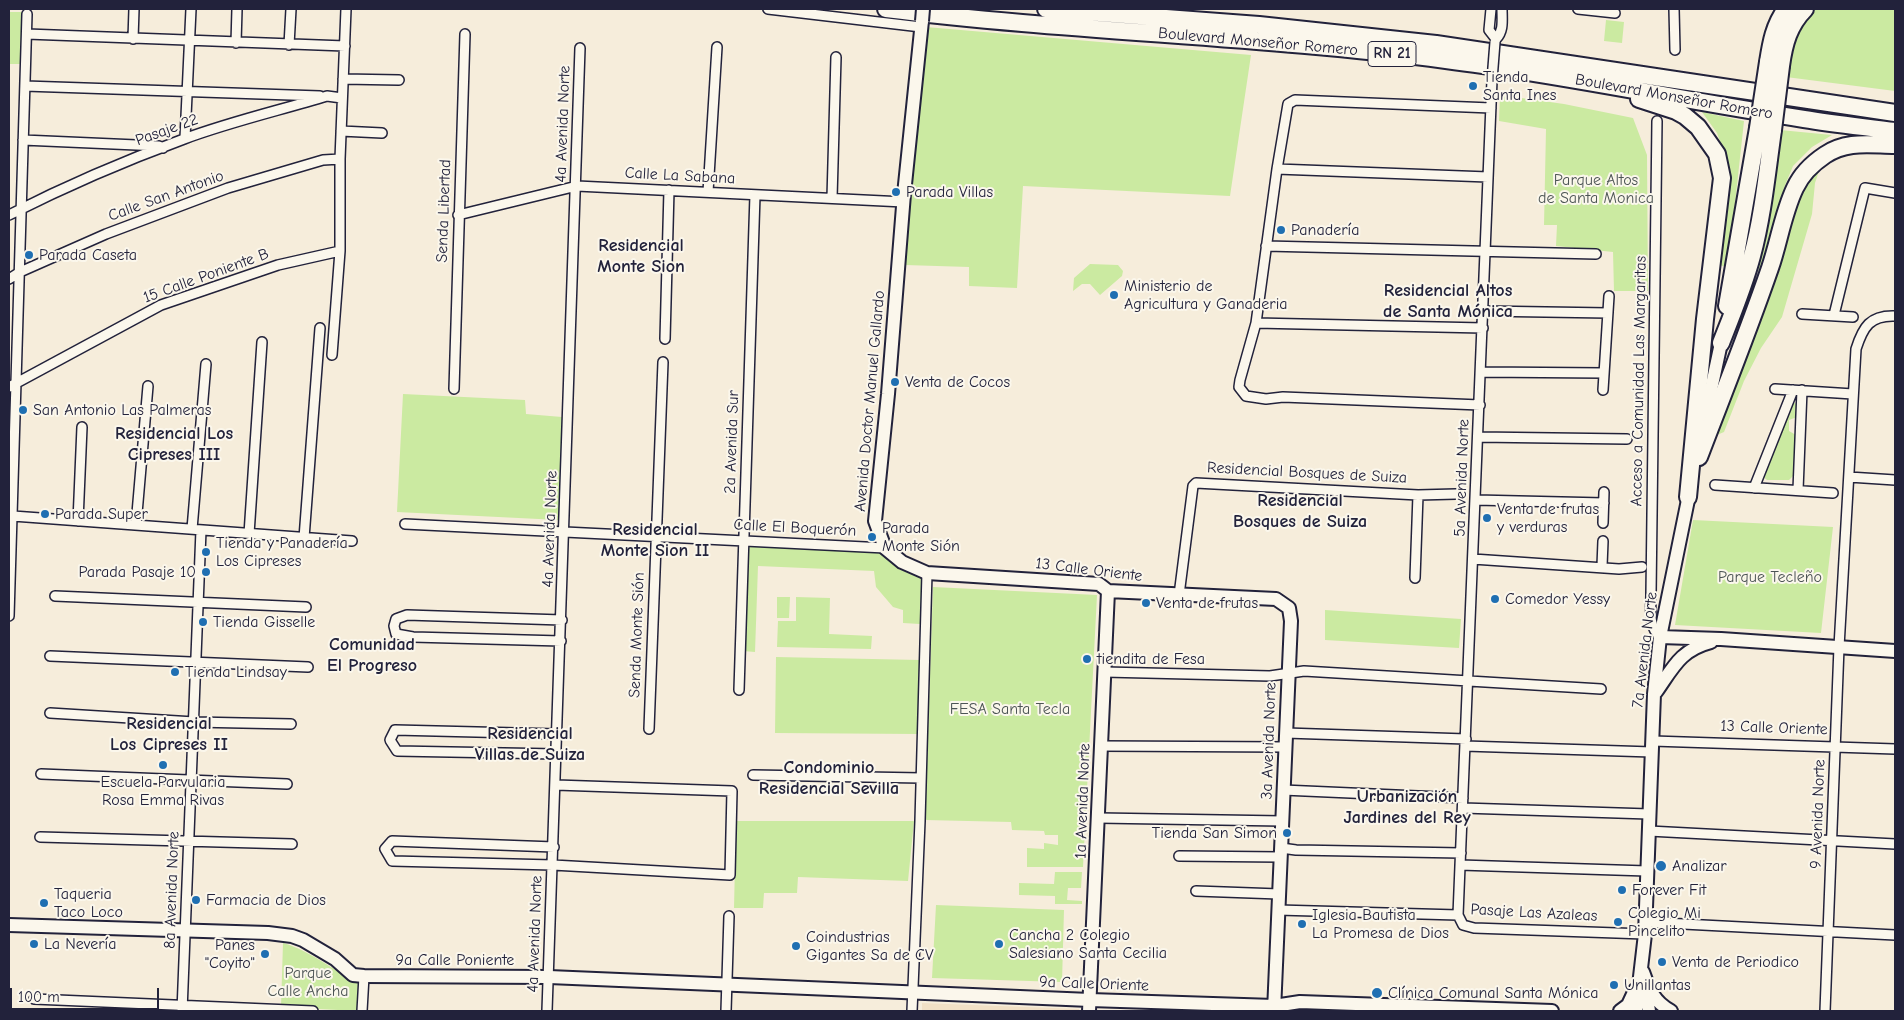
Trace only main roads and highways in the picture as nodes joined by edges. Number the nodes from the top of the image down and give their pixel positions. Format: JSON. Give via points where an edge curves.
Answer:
{"nodes":[{"id":1,"x":886,"y":9,"type":"edge"},
{"id":2,"x":1046,"y":9,"type":"edge"},
{"id":3,"x":1786,"y":9,"type":"edge"},
{"id":4,"x":1805,"y":9,"type":"edge"},
{"id":5,"x":922,"y":19,"type":"edge"},
{"id":6,"x":1774,"y":64,"type":"junction"},
{"id":7,"x":1582,"y":80,"type":"junction"},
{"id":8,"x":1828,"y":104,"type":"junction"},
{"id":9,"x":1895,"y":104,"type":"edge"},
{"id":10,"x":1895,"y":113,"type":"edge"},
{"id":11,"x":1895,"y":131,"type":"edge"},
{"id":12,"x":1895,"y":145,"type":"edge"},
{"id":13,"x":1720,"y":343,"type":"joint"},
{"id":14,"x":1695,"y":466,"type":"junction"},
{"id":15,"x":1688,"y":497,"type":"junction"},
{"id":16,"x":927,"y":573,"type":"joint"},
{"id":17,"x":1108,"y":591,"type":"junction"},
{"id":18,"x":1276,"y":600,"type":"joint"},
{"id":19,"x":1660,"y":637,"type":"junction"},
{"id":20,"x":1721,"y":639,"type":"junction"},
{"id":21,"x":1895,"y":651,"type":"edge"},
{"id":22,"x":1654,"y":694,"type":"junction"},
{"id":23,"x":9,"y":925,"type":"edge"},
{"id":24,"x":1641,"y":966,"type":"junction"},
{"id":25,"x":912,"y":992,"type":"joint"},
{"id":26,"x":1089,"y":1006,"type":"edge"},
{"id":27,"x":1274,"y":1009,"type":"edge"},
{"id":28,"x":1454,"y":1009,"type":"edge"},
{"id":29,"x":1295,"y":1011,"type":"edge"},
{"id":30,"x":1552,"y":1011,"type":"edge"},
{"id":31,"x":1620,"y":1011,"type":"edge"},
{"id":32,"x":1636,"y":1011,"type":"edge"},
{"id":33,"x":1649,"y":1011,"type":"edge"},
{"id":34,"x":1671,"y":1011,"type":"edge"}],
"edges":[{"from":1,"to":7,"type":"highway","name":"Boulevard Monseñor Romero","number":"RN 21","via":[[1072,28],[1347,48]]},
{"from":2,"to":8,"type":"highway","name":"Boulevard Monseñor Romero","number":"RN 21","via":[[1250,24],[1418,41]]},
{"from":3,"to":6,"type":"highway","via":[[1772,38]]},
{"from":4,"to":6,"type":"highway","via":[[1792,24]]},
{"from":5,"to":16,"type":"main road","name":"Avenida Doctor Manuel Gallardo","via":[[875,521],[885,548],[902,562]]},
{"from":6,"to":13,"type":"highway","bridge":true,"via":[[1765,129]]},
{"from":7,"to":11,"type":"highway","name":"Boulevard Monseñor Romero","number":"RN 21","via":[[1803,119]]},
{"from":7,"to":15,"type":"highway","via":[[1686,116],[1704,134],[1719,160],[1722,185]]},
{"from":8,"to":9,"type":"highway"},
{"from":8,"to":10,"type":"highway","name":"Boulevard Monseñor Romero","number":"RN 21"},
{"from":12,"to":14,"type":"highway","via":[[1849,144],[1837,148],[1812,165],[1795,186],[1771,266]]},
{"from":13,"to":14,"type":"main road","name":"7a Avenida Norte"},
{"from":14,"to":15,"type":"main road","name":"7a Avenida Norte"},
{"from":15,"to":19,"type":"main road","name":"7a Avenida Norte"},
{"from":16,"to":17,"type":"main road","name":"13 Calle Oriente","via":[[1099,584]]},
{"from":17,"to":18,"type":"main road","name":"13 Calle Oriente"},
{"from":17,"to":26,"type":"main road","name":"1a Avenida Norte"},
{"from":18,"to":27,"type":"main road","name":"3a Avenida Norte","via":[[1289,608],[1291,622]]},
{"from":19,"to":20,"type":"main road"},
{"from":19,"to":22,"type":"main road","name":"7a Avenida Norte"},
{"from":20,"to":21,"type":"main road"},
{"from":20,"to":22,"type":"main road","via":[[1688,651]]},
{"from":22,"to":24,"type":"main road","name":"7a Avenida Norte"},
{"from":23,"to":25,"type":"main road","name":"9a Calle Poniente","via":[[292,936],[335,959],[353,975],[364,976],[549,977]]},
{"from":24,"to":31,"type":"main road","via":[[1632,999]]},
{"from":24,"to":32,"type":"main road","name":"7a Avenida Norte"},
{"from":24,"to":33,"type":"main road","name":"7a Avenida Norte"},
{"from":24,"to":34,"type":"main road","via":[[1652,994]]},
{"from":25,"to":26,"type":"main road","name":"9a Calle Oriente"},
{"from":26,"to":27,"type":"main road","name":"9a Calle Oriente"},
{"from":27,"to":28,"type":"main road","name":"9a Calle Oriente","via":[[1300,1002]]},
{"from":27,"to":29,"type":"main road","name":"9a Calle Oriente"},
{"from":28,"to":30,"type":"main road","name":"9a Calle Oriente"}]}
